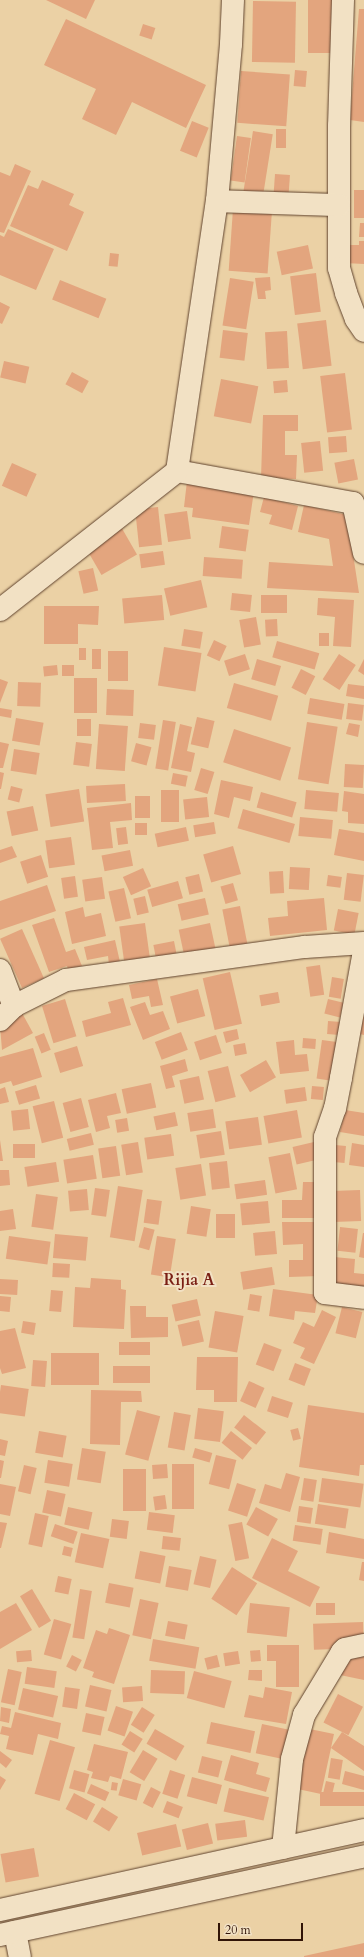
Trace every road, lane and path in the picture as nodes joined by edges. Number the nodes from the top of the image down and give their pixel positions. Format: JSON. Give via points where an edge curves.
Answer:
{"nodes":[{"id":1,"x":233,"y":0,"type":"edge"},
{"id":2,"x":343,"y":0,"type":"edge"},
{"id":3,"x":217,"y":201,"type":"junction"},
{"id":4,"x":339,"y":205,"type":"junction"},
{"id":5,"x":364,"y":331,"type":"edge"},
{"id":6,"x":177,"y":471,"type":"junction"},
{"id":7,"x":364,"y":553,"type":"edge"},
{"id":8,"x":0,"y":610,"type":"edge"},
{"id":9,"x":364,"y":943,"type":"edge"},
{"id":10,"x":364,"y":951,"type":"edge"},
{"id":11,"x":0,"y":970,"type":"edge"},
{"id":12,"x":7,"y":1013,"type":"edge"},
{"id":13,"x":364,"y":1298,"type":"edge"},
{"id":14,"x":364,"y":1645,"type":"edge"},
{"id":15,"x":364,"y":1830,"type":"edge"},
{"id":16,"x":283,"y":1848,"type":"junction"},
{"id":17,"x":364,"y":1856,"type":"edge"},
{"id":18,"x":0,"y":1910,"type":"edge"},
{"id":19,"x":7,"y":1934,"type":"edge"},
{"id":20,"x":20,"y":1957,"type":"edge"}],
"edges":[{"from":1,"to":3,"type":"street"},
{"from":2,"to":4,"type":"street"},
{"from":3,"to":4,"type":"street"},
{"from":3,"to":6,"type":"street"},
{"from":4,"to":5,"type":"street","via":[[339,268],[356,319]]},
{"from":6,"to":7,"type":"street","via":[[353,503]]},
{"from":6,"to":8,"type":"street"},
{"from":9,"to":12,"type":"street","via":[[305,947],[66,980]]},
{"from":10,"to":13,"type":"street","via":[[335,1108],[325,1137],[325,1293]]},
{"from":11,"to":12,"type":"street"},
{"from":14,"to":16,"type":"street","via":[[342,1652],[304,1715],[292,1759]]},
{"from":15,"to":16,"type":"street"},
{"from":16,"to":18,"type":"street"},
{"from":17,"to":19,"type":"street"},
{"from":19,"to":20,"type":"street"}]}
